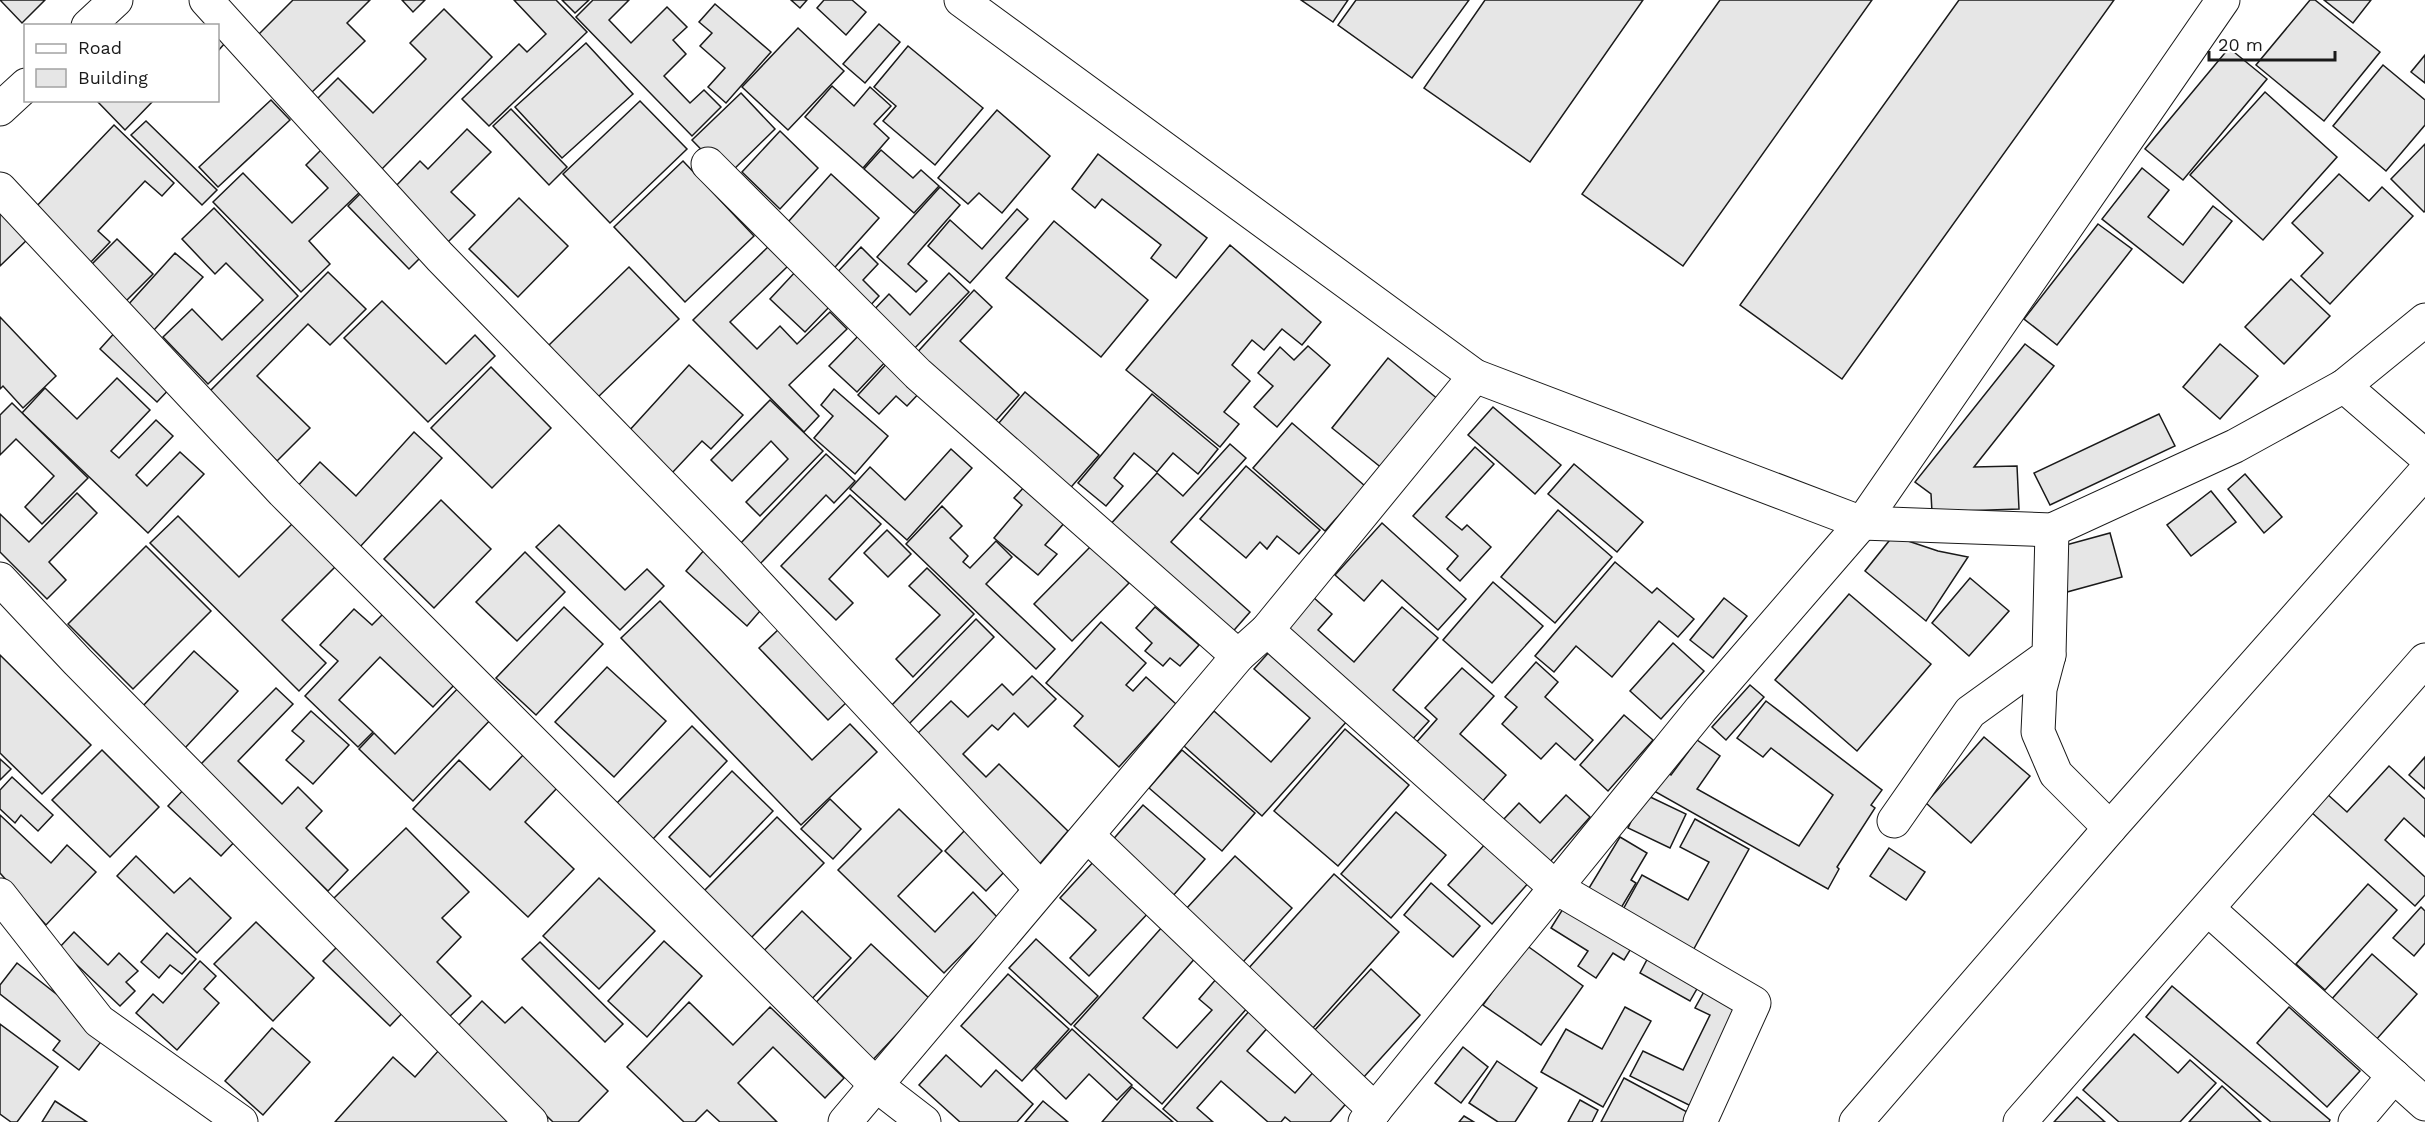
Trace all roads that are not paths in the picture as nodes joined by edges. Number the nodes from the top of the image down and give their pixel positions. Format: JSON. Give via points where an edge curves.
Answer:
{"nodes":[{"id":1,"x":116,"y":0,"type":"edge"},
{"id":2,"x":206,"y":0,"type":"edge"},
{"id":3,"x":961,"y":0,"type":"edge"},
{"id":4,"x":2223,"y":0,"type":"edge"},
{"id":5,"x":90,"y":24,"type":"edge"},
{"id":6,"x":24,"y":87,"type":"edge"},
{"id":7,"x":0,"y":109,"type":"edge"},
{"id":8,"x":708,"y":164,"type":"dead end"},
{"id":9,"x":0,"y":189,"type":"edge"},
{"id":10,"x":2425,"y":320,"type":"edge"},
{"id":11,"x":1476,"y":376,"type":"junction"},
{"id":12,"x":2344,"y":386,"type":"junction"},
{"id":13,"x":2425,"y":456,"type":"edge"},
{"id":14,"x":2425,"y":472,"type":"edge"},
{"id":15,"x":1862,"y":523,"type":"junction"},
{"id":16,"x":2052,"y":530,"type":"junction"},
{"id":17,"x":0,"y":579,"type":"edge"},
{"id":18,"x":1267,"y":630,"type":"junction"},
{"id":19,"x":2049,"y":655,"type":"junction"},
{"id":20,"x":1238,"y":656,"type":"junction"},
{"id":21,"x":2425,"y":660,"type":"edge"},
{"id":22,"x":1894,"y":821,"type":"dead end"},
{"id":23,"x":2110,"y":828,"type":"junction"},
{"id":24,"x":1088,"y":836,"type":"junction"},
{"id":25,"x":1555,"y":887,"type":"junction"},
{"id":26,"x":1041,"y":888,"type":"junction"},
{"id":27,"x":0,"y":895,"type":"edge"},
{"id":28,"x":2208,"y":909,"type":"junction"},
{"id":29,"x":2394,"y":1076,"type":"junction"},
{"id":30,"x":876,"y":1085,"type":"junction"},
{"id":31,"x":2425,"y":1104,"type":"edge"},
{"id":32,"x":1370,"y":1116,"type":"edge"},
{"id":33,"x":241,"y":1122,"type":"edge"},
{"id":34,"x":531,"y":1122,"type":"edge"},
{"id":35,"x":845,"y":1122,"type":"edge"},
{"id":36,"x":924,"y":1122,"type":"edge"},
{"id":37,"x":1700,"y":1122,"type":"edge"},
{"id":38,"x":1856,"y":1122,"type":"edge"},
{"id":39,"x":2020,"y":1122,"type":"edge"},
{"id":40,"x":2355,"y":1122,"type":"edge"}],
"edges":[{"from":1,"to":5,"type":"street"},
{"from":2,"to":26,"type":"street","via":[[440,257],[733,558]]},
{"from":3,"to":11,"type":"street"},
{"from":4,"to":15,"type":"street"},
{"from":6,"to":7,"type":"street"},
{"from":8,"to":20,"type":"street","via":[[918,374]]},
{"from":9,"to":30,"type":"street","via":[[282,492]]},
{"from":10,"to":12,"type":"street"},
{"from":11,"to":15,"type":"street"},
{"from":11,"to":18,"type":"street"},
{"from":12,"to":13,"type":"street"},
{"from":12,"to":16,"type":"street","via":[[2235,446]]},
{"from":14,"to":23,"type":"street"},
{"from":15,"to":16,"type":"street"},
{"from":15,"to":25,"type":"street","via":[[1701,709]]},
{"from":16,"to":19,"type":"street"},
{"from":17,"to":34,"type":"street"},
{"from":18,"to":20,"type":"street"},
{"from":18,"to":25,"type":"street"},
{"from":19,"to":22,"type":"street","via":[[1970,712]]},
{"from":19,"to":23,"type":"street","via":[[2040,689],[2038,732],[2056,774]]},
{"from":20,"to":24,"type":"street"},
{"from":21,"to":28,"type":"street"},
{"from":23,"to":38,"type":"street"},
{"from":24,"to":26,"type":"street"},
{"from":24,"to":32,"type":"street"},
{"from":25,"to":32,"type":"street"},
{"from":25,"to":37,"type":"street","via":[[1754,1003]]},
{"from":26,"to":30,"type":"street"},
{"from":27,"to":33,"type":"street","via":[[99,1021]]},
{"from":28,"to":29,"type":"street"},
{"from":28,"to":39,"type":"street"},
{"from":29,"to":31,"type":"street"},
{"from":29,"to":40,"type":"street"},
{"from":30,"to":35,"type":"street"},
{"from":30,"to":36,"type":"street"}]}
